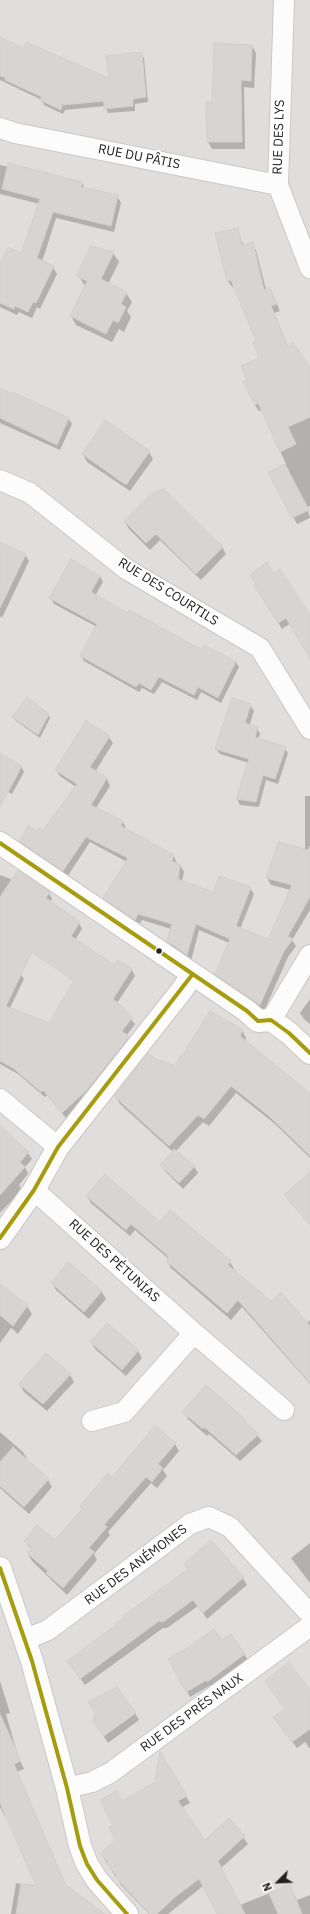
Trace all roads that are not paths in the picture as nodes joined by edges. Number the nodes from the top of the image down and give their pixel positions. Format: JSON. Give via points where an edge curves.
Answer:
{"nodes":[{"id":1,"x":284,"y":0,"type":"edge"},
{"id":2,"x":0,"y":128,"type":"edge"},
{"id":3,"x":278,"y":185,"type":"junction"},
{"id":4,"x":310,"y":268,"type":"edge"},
{"id":5,"x":0,"y":480,"type":"edge"},
{"id":6,"x":310,"y":729,"type":"edge"},
{"id":7,"x":0,"y":843,"type":"edge"},
{"id":8,"x":310,"y":955,"type":"edge"},
{"id":9,"x":192,"y":975,"type":"junction"},
{"id":10,"x":271,"y":1020,"type":"junction"},
{"id":11,"x":310,"y":1053,"type":"edge"},
{"id":12,"x":0,"y":1099,"type":"edge"},
{"id":13,"x":58,"y":1147,"type":"junction"},
{"id":14,"x":34,"y":1190,"type":"junction"},
{"id":15,"x":0,"y":1238,"type":"edge"},
{"id":16,"x":194,"y":1333,"type":"junction"},
{"id":17,"x":284,"y":1410,"type":"dead end"},
{"id":18,"x":92,"y":1421,"type":"dead end"},
{"id":19,"x":0,"y":1568,"type":"edge"},
{"id":20,"x":310,"y":1614,"type":"edge"},
{"id":21,"x":310,"y":1626,"type":"edge"},
{"id":22,"x":26,"y":1639,"type":"junction"},
{"id":23,"x":68,"y":1788,"type":"junction"},
{"id":24,"x":127,"y":1914,"type":"edge"}],
"edges":[{"from":1,"to":3,"type":"street","name":"RUE DES LYS"},
{"from":2,"to":3,"type":"street","name":"RUE DU PÂTIS"},
{"from":3,"to":4,"type":"street","name":"RUE DES LYS"},
{"from":5,"to":6,"type":"street","name":"RUE DES COURTILS","via":[[30,493],[126,569],[260,648]]},
{"from":7,"to":9,"type":"street"},
{"from":8,"to":10,"type":"street"},
{"from":9,"to":10,"type":"street","via":[[258,1021]]},
{"from":9,"to":13,"type":"street"},
{"from":10,"to":11,"type":"street"},
{"from":12,"to":13,"type":"street"},
{"from":13,"to":14,"type":"street"},
{"from":14,"to":15,"type":"street"},
{"from":14,"to":16,"type":"street","name":"RUE DES PÉTUNIAS"},
{"from":16,"to":17,"type":"street","name":"RUE DES PÉTUNIAS"},
{"from":16,"to":18,"type":"street","via":[[124,1412]]},
{"from":19,"to":22,"type":"street"},
{"from":20,"to":22,"type":"street","name":"RUE DES ANÉMONES","via":[[230,1527],[209,1517],[190,1524],[48,1630]]},
{"from":21,"to":23,"type":"street","name":"RUE DES PRÉS NAUX","via":[[110,1773],[92,1782]]},
{"from":22,"to":23,"type":"street"},
{"from":23,"to":24,"type":"street","via":[[80,1846],[87,1864],[97,1880]]}]}
